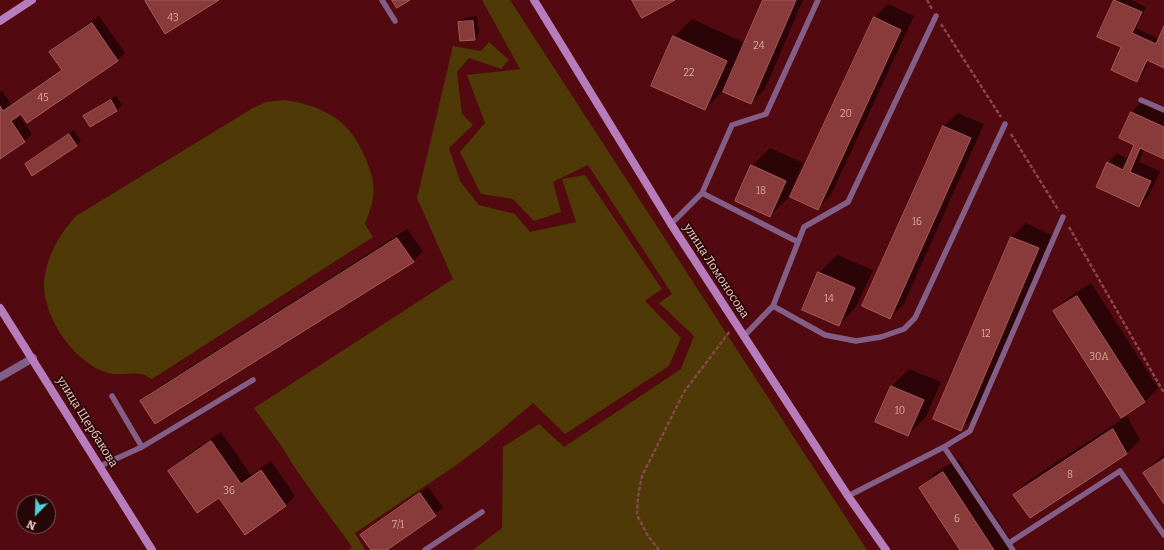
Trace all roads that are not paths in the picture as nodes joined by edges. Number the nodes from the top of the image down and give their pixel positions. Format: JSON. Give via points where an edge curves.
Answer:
{"nodes":[{"id":1,"x":32,"y":0,"type":"edge"},
{"id":2,"x":382,"y":0,"type":"edge"},
{"id":3,"x":534,"y":0,"type":"edge"},
{"id":4,"x":818,"y":0,"type":"edge"},
{"id":5,"x":936,"y":16,"type":"road end"},
{"id":6,"x":0,"y":21,"type":"edge"},
{"id":7,"x":395,"y":21,"type":"dead end"},
{"id":8,"x":1141,"y":100,"type":"dead end"},
{"id":9,"x":1164,"y":110,"type":"edge"},
{"id":10,"x":1005,"y":124,"type":"road end"},
{"id":11,"x":702,"y":193,"type":"junction"},
{"id":12,"x":1063,"y":217,"type":"road end"},
{"id":13,"x":671,"y":224,"type":"junction"},
{"id":14,"x":798,"y":242,"type":"junction"},
{"id":15,"x":773,"y":306,"type":"junction"},
{"id":16,"x":0,"y":308,"type":"edge"},
{"id":17,"x":744,"y":336,"type":"junction"},
{"id":18,"x":33,"y":358,"type":"junction"},
{"id":19,"x":0,"y":377,"type":"edge"},
{"id":20,"x":253,"y":380,"type":"dead end"},
{"id":21,"x":112,"y":396,"type":"dead end"},
{"id":22,"x":142,"y":447,"type":"junction"},
{"id":23,"x":944,"y":447,"type":"junction"},
{"id":24,"x":100,"y":466,"type":"junction"},
{"id":25,"x":848,"y":496,"type":"junction"},
{"id":26,"x":482,"y":512,"type":"dead end"},
{"id":27,"x":1164,"y":535,"type":"edge"},
{"id":28,"x":1009,"y":544,"type":"junction"},
{"id":29,"x":152,"y":550,"type":"edge"},
{"id":30,"x":425,"y":550,"type":"edge"},
{"id":31,"x":886,"y":550,"type":"edge"},
{"id":32,"x":1013,"y":550,"type":"edge"}],
"edges":[{"from":1,"to":6,"type":"main road"},
{"from":2,"to":7,"type":"lane"},
{"from":3,"to":13,"type":"main road","name":"улица Ломоносова"},
{"from":4,"to":11,"type":"lane","via":[[766,114],[732,125]]},
{"from":5,"to":14,"type":"lane","via":[[848,202],[804,227]]},
{"from":8,"to":9,"type":"lane"},
{"from":10,"to":15,"type":"lane","via":[[914,318],[904,329],[881,337],[856,341],[825,335]]},
{"from":11,"to":13,"type":"lane"},
{"from":11,"to":14,"type":"lane"},
{"from":12,"to":23,"type":"lane","via":[[970,432]]},
{"from":13,"to":17,"type":"main road","name":"улица Ломоносова"},
{"from":14,"to":15,"type":"lane"},
{"from":15,"to":17,"type":"lane"},
{"from":16,"to":18,"type":"main road","name":"улица Щербакова"},
{"from":17,"to":25,"type":"main road","name":"улица Ломоносова"},
{"from":18,"to":19,"type":"street"},
{"from":18,"to":24,"type":"main road","name":"улица Щербакова"},
{"from":20,"to":22,"type":"lane"},
{"from":21,"to":22,"type":"lane"},
{"from":22,"to":24,"type":"lane"},
{"from":23,"to":25,"type":"lane"},
{"from":23,"to":28,"type":"lane"},
{"from":24,"to":29,"type":"main road","name":"улица Щербакова"},
{"from":25,"to":31,"type":"main road","name":"улица Ломоносова"},
{"from":26,"to":30,"type":"lane"},
{"from":27,"to":28,"type":"lane","via":[[1120,471]]},
{"from":28,"to":32,"type":"lane"}]}
